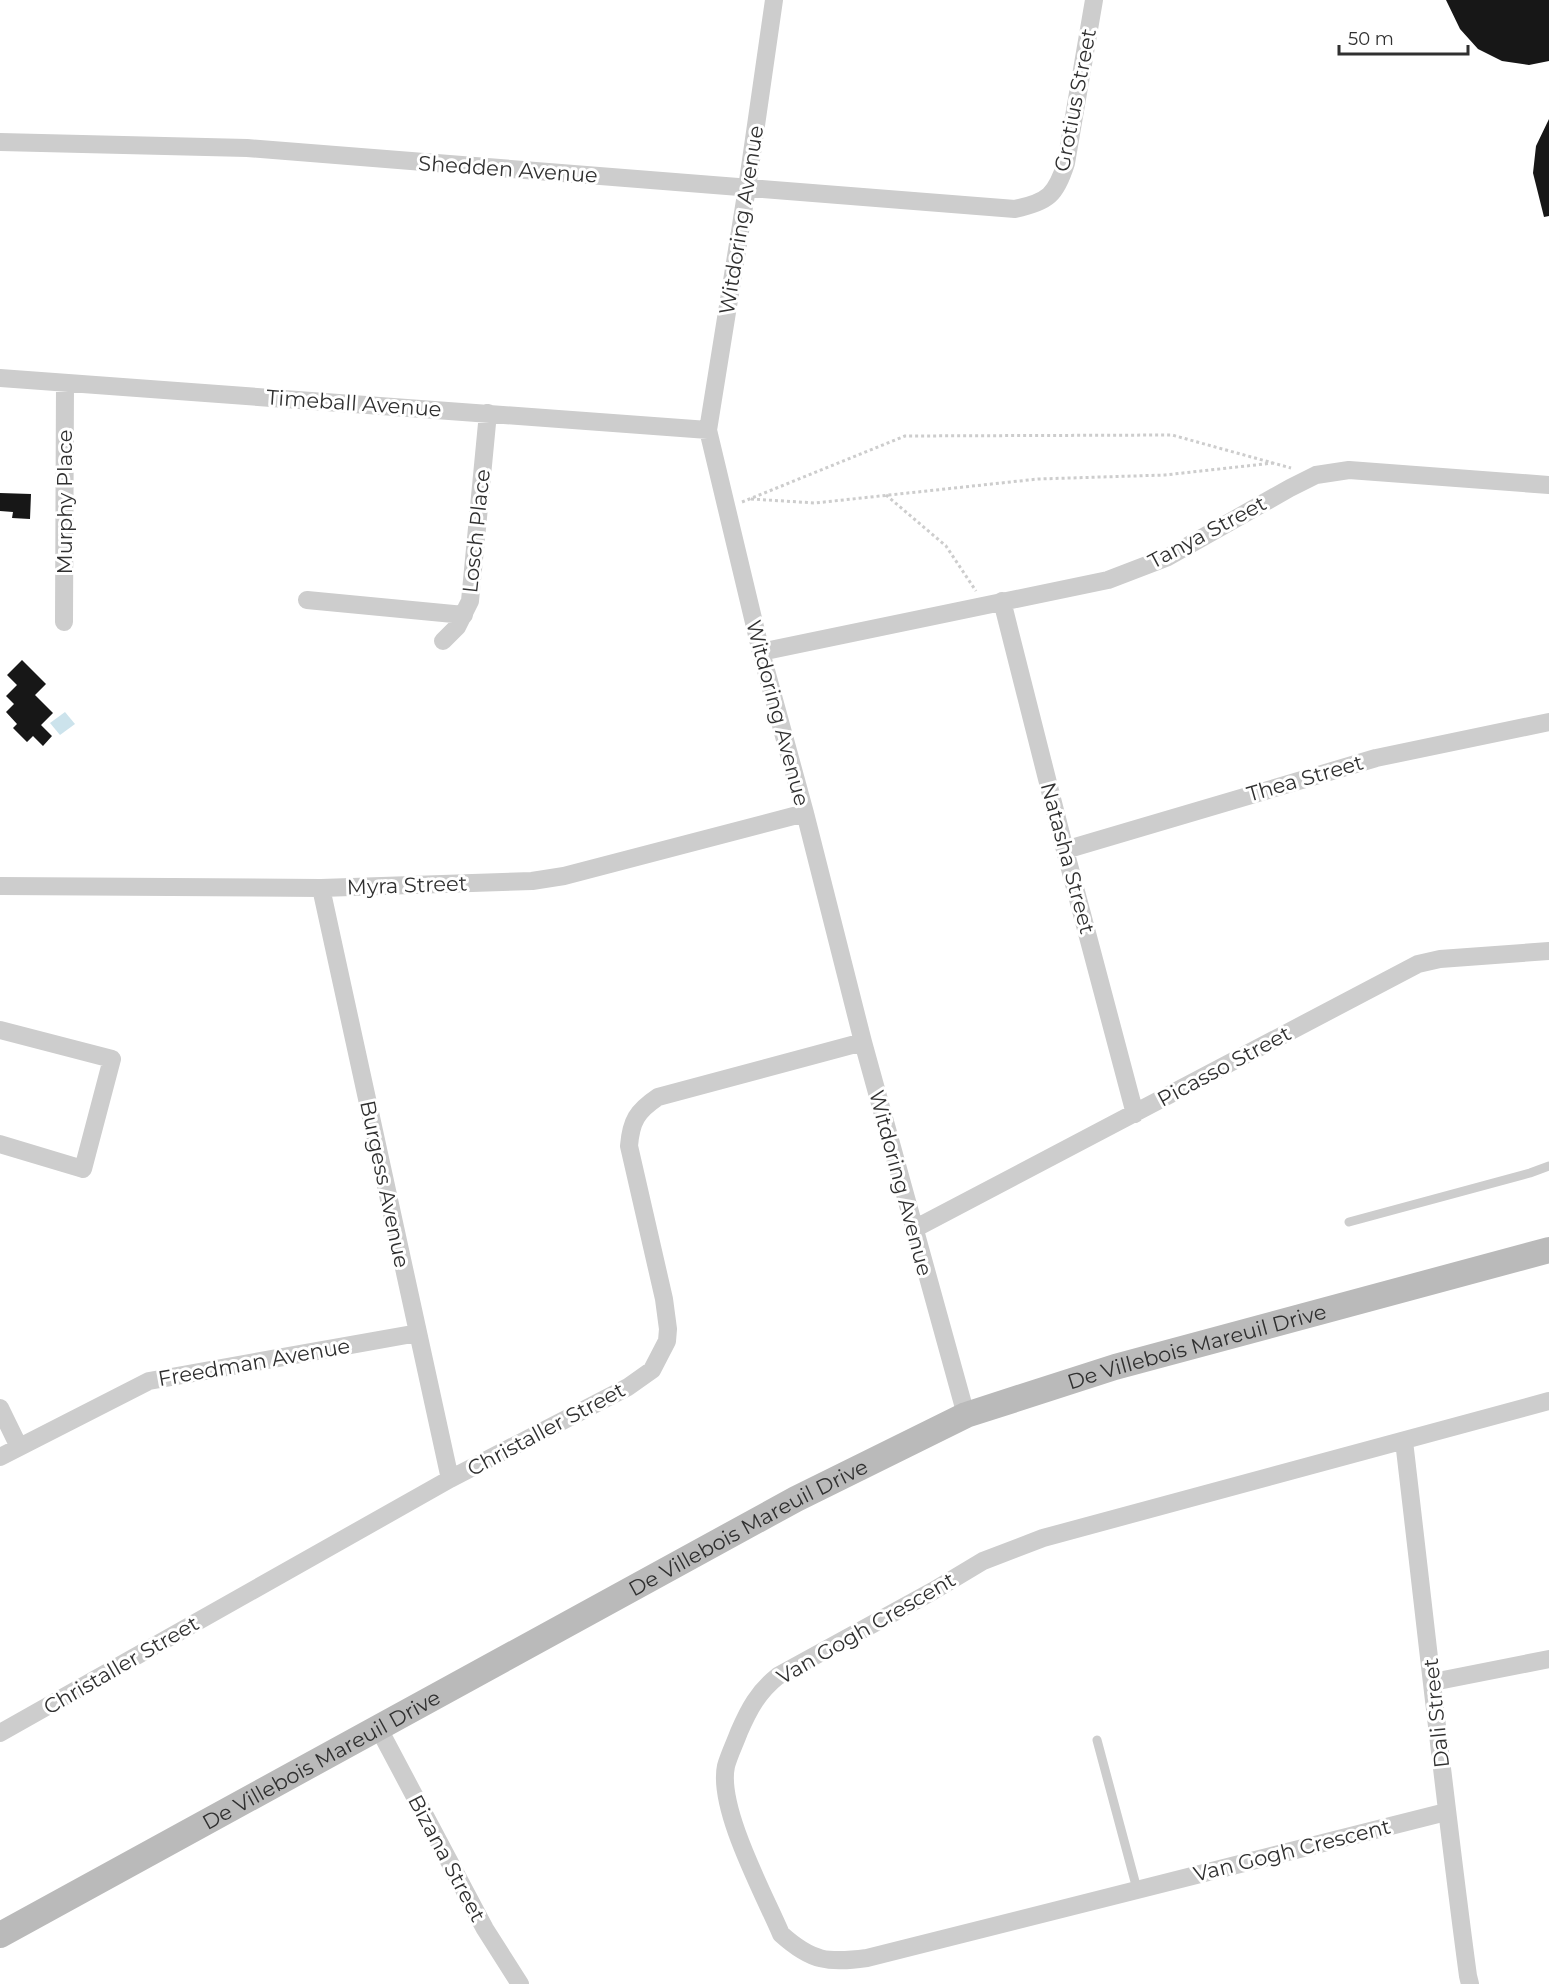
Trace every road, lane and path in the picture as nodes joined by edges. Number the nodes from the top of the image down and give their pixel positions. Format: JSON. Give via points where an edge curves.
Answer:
{"nodes":[{"id":1,"x":774,"y":0,"type":"edge"},
{"id":2,"x":1094,"y":0,"type":"edge"},
{"id":3,"x":0,"y":142,"type":"edge"},
{"id":4,"x":747,"y":188,"type":"junction"},
{"id":5,"x":1015,"y":209,"type":"joint"},
{"id":6,"x":0,"y":378,"type":"edge"},
{"id":7,"x":65,"y":383,"type":"junction"},
{"id":8,"x":488,"y":413,"type":"junction"},
{"id":9,"x":708,"y":430,"type":"junction"},
{"id":10,"x":1275,"y":463,"type":"junction"},
{"id":11,"x":1316,"y":475,"type":"junction"},
{"id":12,"x":1549,"y":485,"type":"edge"},
{"id":13,"x":886,"y":495,"type":"junction"},
{"id":14,"x":749,"y":499,"type":"junction"},
{"id":15,"x":727,"y":510,"type":"junction"},
{"id":16,"x":307,"y":600,"type":"dead end"},
{"id":17,"x":1002,"y":601,"type":"junction"},
{"id":18,"x":980,"y":605,"type":"junction"},
{"id":19,"x":464,"y":615,"type":"junction"},
{"id":20,"x":64,"y":622,"type":"dead end"},
{"id":21,"x":442,"y":641,"type":"dead end"},
{"id":22,"x":761,"y":652,"type":"junction"},
{"id":23,"x":1549,"y":722,"type":"edge"},
{"id":24,"x":805,"y":813,"type":"junction"},
{"id":25,"x":1065,"y":850,"type":"junction"},
{"id":26,"x":0,"y":886,"type":"edge"},
{"id":27,"x":321,"y":888,"type":"junction"},
{"id":28,"x":1549,"y":951,"type":"edge"},
{"id":29,"x":0,"y":1030,"type":"edge"},
{"id":30,"x":863,"y":1042,"type":"junction"},
{"id":31,"x":1135,"y":1114,"type":"junction"},
{"id":32,"x":0,"y":1144,"type":"edge"},
{"id":33,"x":1549,"y":1166,"type":"edge"},
{"id":34,"x":1349,"y":1222,"type":"dead end"},
{"id":35,"x":914,"y":1229,"type":"junction"},
{"id":36,"x":1549,"y":1250,"type":"edge"},
{"id":37,"x":418,"y":1333,"type":"junction"},
{"id":38,"x":1549,"y":1401,"type":"edge"},
{"id":39,"x":0,"y":1408,"type":"edge"},
{"id":40,"x":966,"y":1414,"type":"junction"},
{"id":41,"x":1404,"y":1441,"type":"junction"},
{"id":42,"x":19,"y":1446,"type":"junction"},
{"id":43,"x":0,"y":1457,"type":"edge"},
{"id":44,"x":450,"y":1479,"type":"junction"},
{"id":45,"x":1549,"y":1659,"type":"edge"},
{"id":46,"x":1433,"y":1682,"type":"junction"},
{"id":47,"x":379,"y":1729,"type":"junction"},
{"id":48,"x":0,"y":1733,"type":"edge"},
{"id":49,"x":1097,"y":1740,"type":"dead end"},
{"id":50,"x":1446,"y":1812,"type":"junction"},
{"id":51,"x":1137,"y":1889,"type":"junction"},
{"id":52,"x":0,"y":1935,"type":"edge"},
{"id":53,"x":520,"y":1984,"type":"edge"},
{"id":54,"x":1470,"y":1984,"type":"edge"}],
"edges":[{"from":1,"to":4,"type":"street","name":"Witdoring Avenue"},
{"from":2,"to":5,"type":"street","name":"Grotius Street","via":[[1060,184],[1036,205]]},
{"from":3,"to":4,"type":"street","name":"Shedden Avenue","via":[[247,148]]},
{"from":4,"to":5,"type":"street","name":"Shedden Avenue"},
{"from":4,"to":9,"type":"street","name":"Witdoring Avenue"},
{"from":6,"to":7,"type":"street","name":"Timeball Avenue"},
{"from":7,"to":8,"type":"street","name":"Timeball Avenue"},
{"from":7,"to":20,"type":"street","name":"Murphy Place"},
{"from":8,"to":9,"type":"street","name":"Timeball Avenue"},
{"from":8,"to":19,"type":"street","name":"Losch Place","via":[[470,601]]},
{"from":9,"to":15,"type":"street","name":"Witdoring Avenue"},
{"from":10,"to":11,"type":"path"},
{"from":10,"to":13,"type":"path","via":[[1165,475],[1038,479]]},
{"from":10,"to":14,"type":"path","via":[[1172,435],[905,436]]},
{"from":11,"to":12,"type":"street","name":"Tanya Street","via":[[1349,470]]},
{"from":11,"to":17,"type":"street","name":"Tanya Street","via":[[1168,557],[1107,580]]},
{"from":13,"to":14,"type":"path","via":[[815,503]]},
{"from":13,"to":18,"type":"path","via":[[946,546],[975,589]]},
{"from":14,"to":15,"type":"path"},
{"from":15,"to":22,"type":"street","name":"Witdoring Avenue"},
{"from":16,"to":19,"type":"street"},
{"from":17,"to":18,"type":"street","name":"Tanya Street"},
{"from":17,"to":25,"type":"street","name":"Natasha Street"},
{"from":18,"to":22,"type":"street","name":"Tanya Street"},
{"from":19,"to":21,"type":"street","name":"Losch Place"},
{"from":22,"to":24,"type":"street","name":"Witdoring Avenue"},
{"from":23,"to":25,"type":"street","name":"Thea Street","via":[[1376,758]]},
{"from":24,"to":27,"type":"street","name":"Myra Street","via":[[532,881]]},
{"from":24,"to":30,"type":"street","name":"Witdoring Avenue"},
{"from":25,"to":31,"type":"street","name":"Natasha Street"},
{"from":26,"to":27,"type":"street","name":"Myra Street"},
{"from":27,"to":37,"type":"street","name":"Burgess Avenue"},
{"from":28,"to":31,"type":"street","name":"Picasso Street","via":[[1418,964]]},
{"from":29,"to":32,"type":"street","via":[[112,1059],[83,1169]]},
{"from":30,"to":35,"type":"street","name":"Witdoring Avenue"},
{"from":30,"to":44,"type":"street","name":"Christaller Street","via":[[658,1098],[642,1108],[630,1131],[629,1146],[664,1299],[667,1341],[658,1360],[652,1370],[628,1387]]},
{"from":31,"to":35,"type":"street","name":"Picasso Street"},
{"from":33,"to":34,"type":"lane"},
{"from":35,"to":40,"type":"street","name":"Witdoring Avenue"},
{"from":36,"to":40,"type":"main road","name":"De Villebois Mareuil Drive","via":[[1115,1367]]},
{"from":37,"to":42,"type":"street","name":"Freedman Avenue","via":[[149,1381]]},
{"from":37,"to":44,"type":"street","name":"Burgess Avenue"},
{"from":38,"to":41,"type":"street","name":"Van Gogh Crescent"},
{"from":39,"to":42,"type":"street"},
{"from":40,"to":47,"type":"main road","name":"De Villebois Mareuil Drive","via":[[796,1499]]},
{"from":41,"to":46,"type":"street","name":"Dali Street"},
{"from":41,"to":51,"type":"street","name":"Van Gogh Crescent","via":[[1042,1538],[983,1561],[764,1687],[746,1715],[726,1767],[726,1794],[736,1831],[781,1934],[817,1958],[837,1962],[867,1958]]},
{"from":42,"to":43,"type":"street","name":"Freedman Avenue"},
{"from":44,"to":48,"type":"street","name":"Christaller Street"},
{"from":45,"to":46,"type":"street"},
{"from":46,"to":50,"type":"street","name":"Dali Street"},
{"from":47,"to":52,"type":"main road","name":"De Villebois Mareuil Drive"},
{"from":47,"to":53,"type":"street","name":"Bizana Street","via":[[485,1929]]},
{"from":49,"to":51,"type":"lane"},
{"from":50,"to":51,"type":"street","name":"Van Gogh Crescent"},
{"from":50,"to":54,"type":"street","name":"Dali Street"}]}
